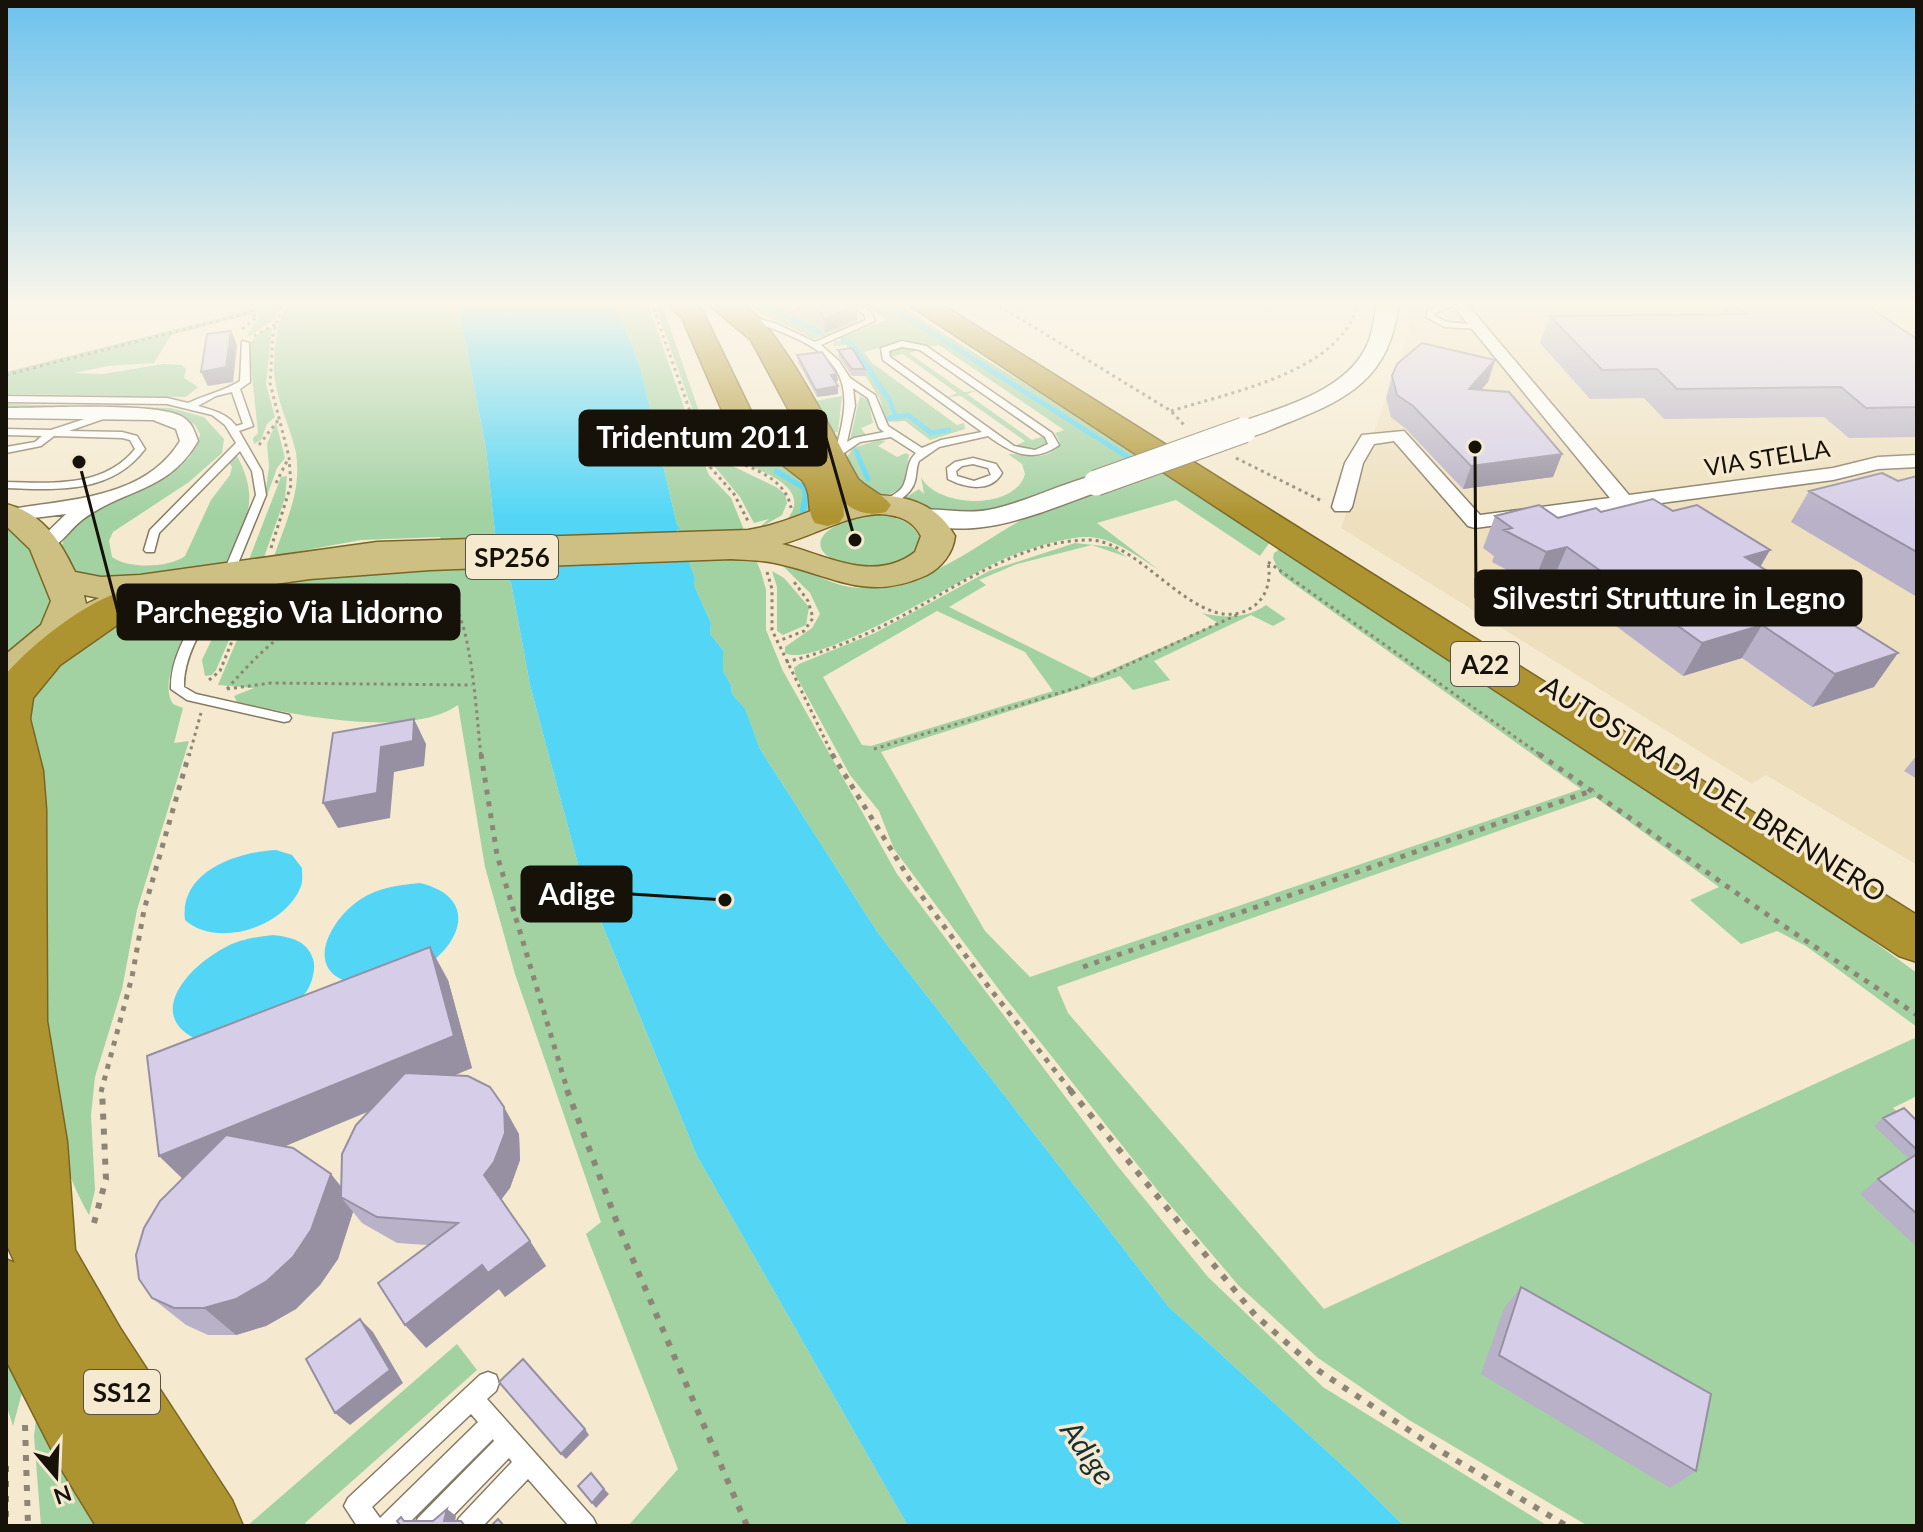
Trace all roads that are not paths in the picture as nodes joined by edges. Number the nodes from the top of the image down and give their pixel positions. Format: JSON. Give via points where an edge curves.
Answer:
{"nodes":[{"id":1,"x":245,"y":373,"type":"edge"},
{"id":2,"x":719,"y":373,"type":"edge"},
{"id":3,"x":785,"y":373,"type":"edge"},
{"id":4,"x":842,"y":373,"type":"edge"},
{"id":5,"x":907,"y":373,"type":"edge"},
{"id":6,"x":959,"y":373,"type":"edge"},
{"id":7,"x":1032,"y":373,"type":"edge"},
{"id":8,"x":1060,"y":373,"type":"edge"},
{"id":9,"x":1356,"y":373,"type":"edge"},
{"id":10,"x":1517,"y":373,"type":"edge"},
{"id":11,"x":845,"y":378,"type":"junction"},
{"id":12,"x":235,"y":388,"type":"junction"},
{"id":13,"x":6,"y":399,"type":"edge"},
{"id":14,"x":190,"y":406,"type":"junction"},
{"id":15,"x":6,"y":413,"type":"edge"},
{"id":16,"x":114,"y":413,"type":"junction"},
{"id":17,"x":233,"y":430,"type":"junction"},
{"id":18,"x":6,"y":432,"type":"edge"},
{"id":19,"x":52,"y":433,"type":"junction"},
{"id":20,"x":989,"y":433,"type":"junction"},
{"id":21,"x":891,"y":434,"type":"junction"},
{"id":22,"x":242,"y":443,"type":"junction"},
{"id":23,"x":1006,"y":445,"type":"junction"},
{"id":24,"x":6,"y":450,"type":"edge"},
{"id":25,"x":921,"y":452,"type":"junction"},
{"id":26,"x":988,"y":455,"type":"dead end"},
{"id":27,"x":837,"y":456,"type":"junction"},
{"id":28,"x":1917,"y":461,"type":"edge"},
{"id":29,"x":1058,"y":494,"type":"junction"},
{"id":30,"x":114,"y":496,"type":"junction"},
{"id":31,"x":1625,"y":503,"type":"junction"},
{"id":32,"x":7,"y":505,"type":"edge"},
{"id":33,"x":878,"y":505,"type":"junction"},
{"id":34,"x":1342,"y":507,"type":"road end"},
{"id":35,"x":811,"y":516,"type":"junction"},
{"id":36,"x":924,"y":517,"type":"junction"},
{"id":37,"x":44,"y":545,"type":"junction"},
{"id":38,"x":754,"y":546,"type":"junction"},
{"id":39,"x":150,"y":550,"type":"dead end"},
{"id":40,"x":928,"y":559,"type":"junction"},
{"id":41,"x":800,"y":567,"type":"junction"},
{"id":42,"x":268,"y":570,"type":"junction"},
{"id":43,"x":221,"y":578,"type":"junction"},
{"id":44,"x":61,"y":580,"type":"junction"},
{"id":45,"x":127,"y":601,"type":"junction"},
{"id":46,"x":23,"y":661,"type":"edge"},
{"id":47,"x":284,"y":718,"type":"dead end"},
{"id":48,"x":14,"y":803,"type":"edge"},
{"id":49,"x":1917,"y":916,"type":"edge"},
{"id":50,"x":1917,"y":941,"type":"edge"},
{"id":51,"x":6,"y":1167,"type":"edge"},
{"id":52,"x":48,"y":1256,"type":"edge"},
{"id":53,"x":493,"y":1423,"type":"junction"},
{"id":54,"x":510,"y":1441,"type":"junction"},
{"id":55,"x":528,"y":1462,"type":"junction"},
{"id":56,"x":138,"y":1526,"type":"edge"},
{"id":57,"x":206,"y":1526,"type":"edge"},
{"id":58,"x":372,"y":1526,"type":"edge"},
{"id":59,"x":389,"y":1526,"type":"edge"},
{"id":60,"x":426,"y":1526,"type":"edge"},
{"id":61,"x":467,"y":1526,"type":"edge"},
{"id":62,"x":585,"y":1526,"type":"edge"}],
"edges":[{"from":1,"to":12,"type":"lane","via":[[245,382]]},
{"from":2,"to":35,"type":"highway","via":[[738,416],[813,473],[826,490]]},
{"from":3,"to":27,"type":"highway"},
{"from":4,"to":11,"type":"lane"},
{"from":5,"to":20,"type":"lane"},
{"from":6,"to":23,"type":"lane","via":[[1054,440],[1051,449],[1036,453]]},
{"from":7,"to":50,"type":"highway","name":"AUTOSTRADA DEL BRENNERO","number":"A22"},
{"from":8,"to":49,"type":"highway","name":"AUTOSTRADA DEL BRENNERO","number":"A22"},
{"from":9,"to":29,"type":"main road","number":"SP256","bridge":true,"via":[[1314,401],[1244,430]]},
{"from":10,"to":31,"type":"street"},
{"from":11,"to":21,"type":"lane","via":[[872,397],[880,422]]},
{"from":11,"to":27,"type":"lane","via":[[851,398]]},
{"from":12,"to":14,"type":"lane"},
{"from":12,"to":17,"type":"lane","via":[[248,426]]},
{"from":13,"to":14,"type":"lane","via":[[167,401]]},
{"from":14,"to":17,"type":"lane","via":[[215,413]]},
{"from":15,"to":16,"type":"street"},
{"from":16,"to":19,"type":"lane"},
{"from":16,"to":30,"type":"street","via":[[173,419],[184,426],[189,441],[164,470]]},
{"from":17,"to":22,"type":"lane"},
{"from":18,"to":19,"type":"lane"},
{"from":19,"to":24,"type":"lane","via":[[38,444]]},
{"from":19,"to":32,"type":"lane","via":[[122,435],[134,438],[140,449],[126,465],[91,480],[50,486]]},
{"from":20,"to":23,"type":"lane"},
{"from":20,"to":25,"type":"lane"},
{"from":21,"to":25,"type":"lane"},
{"from":21,"to":27,"type":"lane","via":[[857,440]]},
{"from":22,"to":39,"type":"lane","via":[[154,532]]},
{"from":22,"to":43,"type":"lane","via":[[257,471],[261,495]]},
{"from":23,"to":26,"type":"lane"},
{"from":25,"to":33,"type":"lane","via":[[903,495]]},
{"from":27,"to":33,"type":"highway","via":[[854,493]]},
{"from":28,"to":31,"type":"street","name":"VIA STELLA"},
{"from":29,"to":36,"type":"main road","number":"SP256","via":[[975,523]]},
{"from":29,"to":40,"type":"main road","number":"SP256","via":[[969,544]]},
{"from":30,"to":32,"type":"street","via":[[60,509]]},
{"from":30,"to":37,"type":"street","via":[[76,515]]},
{"from":31,"to":34,"type":"street","name":"VIA STELLA","via":[[1475,522],[1398,435],[1368,439],[1354,463]]},
{"from":32,"to":37,"type":"main road"},
{"from":33,"to":35,"type":"main road","number":"SP256"},
{"from":33,"to":36,"type":"main road","number":"SP256"},
{"from":35,"to":38,"type":"main road","number":"SP256"},
{"from":35,"to":41,"type":"main road"},
{"from":36,"to":40,"type":"main road","via":[[938,536]]},
{"from":37,"to":44,"type":"main road"},
{"from":38,"to":41,"type":"main road","number":"SP256"},
{"from":38,"to":42,"type":"main road","number":"SP256"},
{"from":40,"to":41,"type":"main road","number":"SP256","via":[[902,573],[871,578]]},
{"from":42,"to":43,"type":"main road","number":"SP256"},
{"from":42,"to":44,"type":"main road","number":"SP256","via":[[101,588]]},
{"from":43,"to":45,"type":"main road"},
{"from":43,"to":47,"type":"lane","via":[[183,657],[178,689]]},
{"from":44,"to":46,"type":"main road","via":[[68,610]]},
{"from":45,"to":46,"type":"main road","via":[[108,607]]},
{"from":45,"to":48,"type":"highway","via":[[64,643],[34,669],[12,699],[10,725],[22,778]]},
{"from":48,"to":52,"type":"highway","via":[[24,889],[22,1053],[36,1128]]},
{"from":51,"to":52,"type":"highway","number":"SS12"},
{"from":52,"to":56,"type":"highway","number":"SS12","via":[[88,1447]]},
{"from":52,"to":57,"type":"highway","number":"SS12","via":[[83,1328]]},
{"from":53,"to":54,"type":"lane"},
{"from":53,"to":58,"type":"lane","via":[[480,1391],[356,1506]]},
{"from":53,"to":59,"type":"lane"},
{"from":54,"to":55,"type":"lane"},
{"from":54,"to":60,"type":"lane"},
{"from":55,"to":61,"type":"lane"},
{"from":55,"to":62,"type":"lane"}]}
